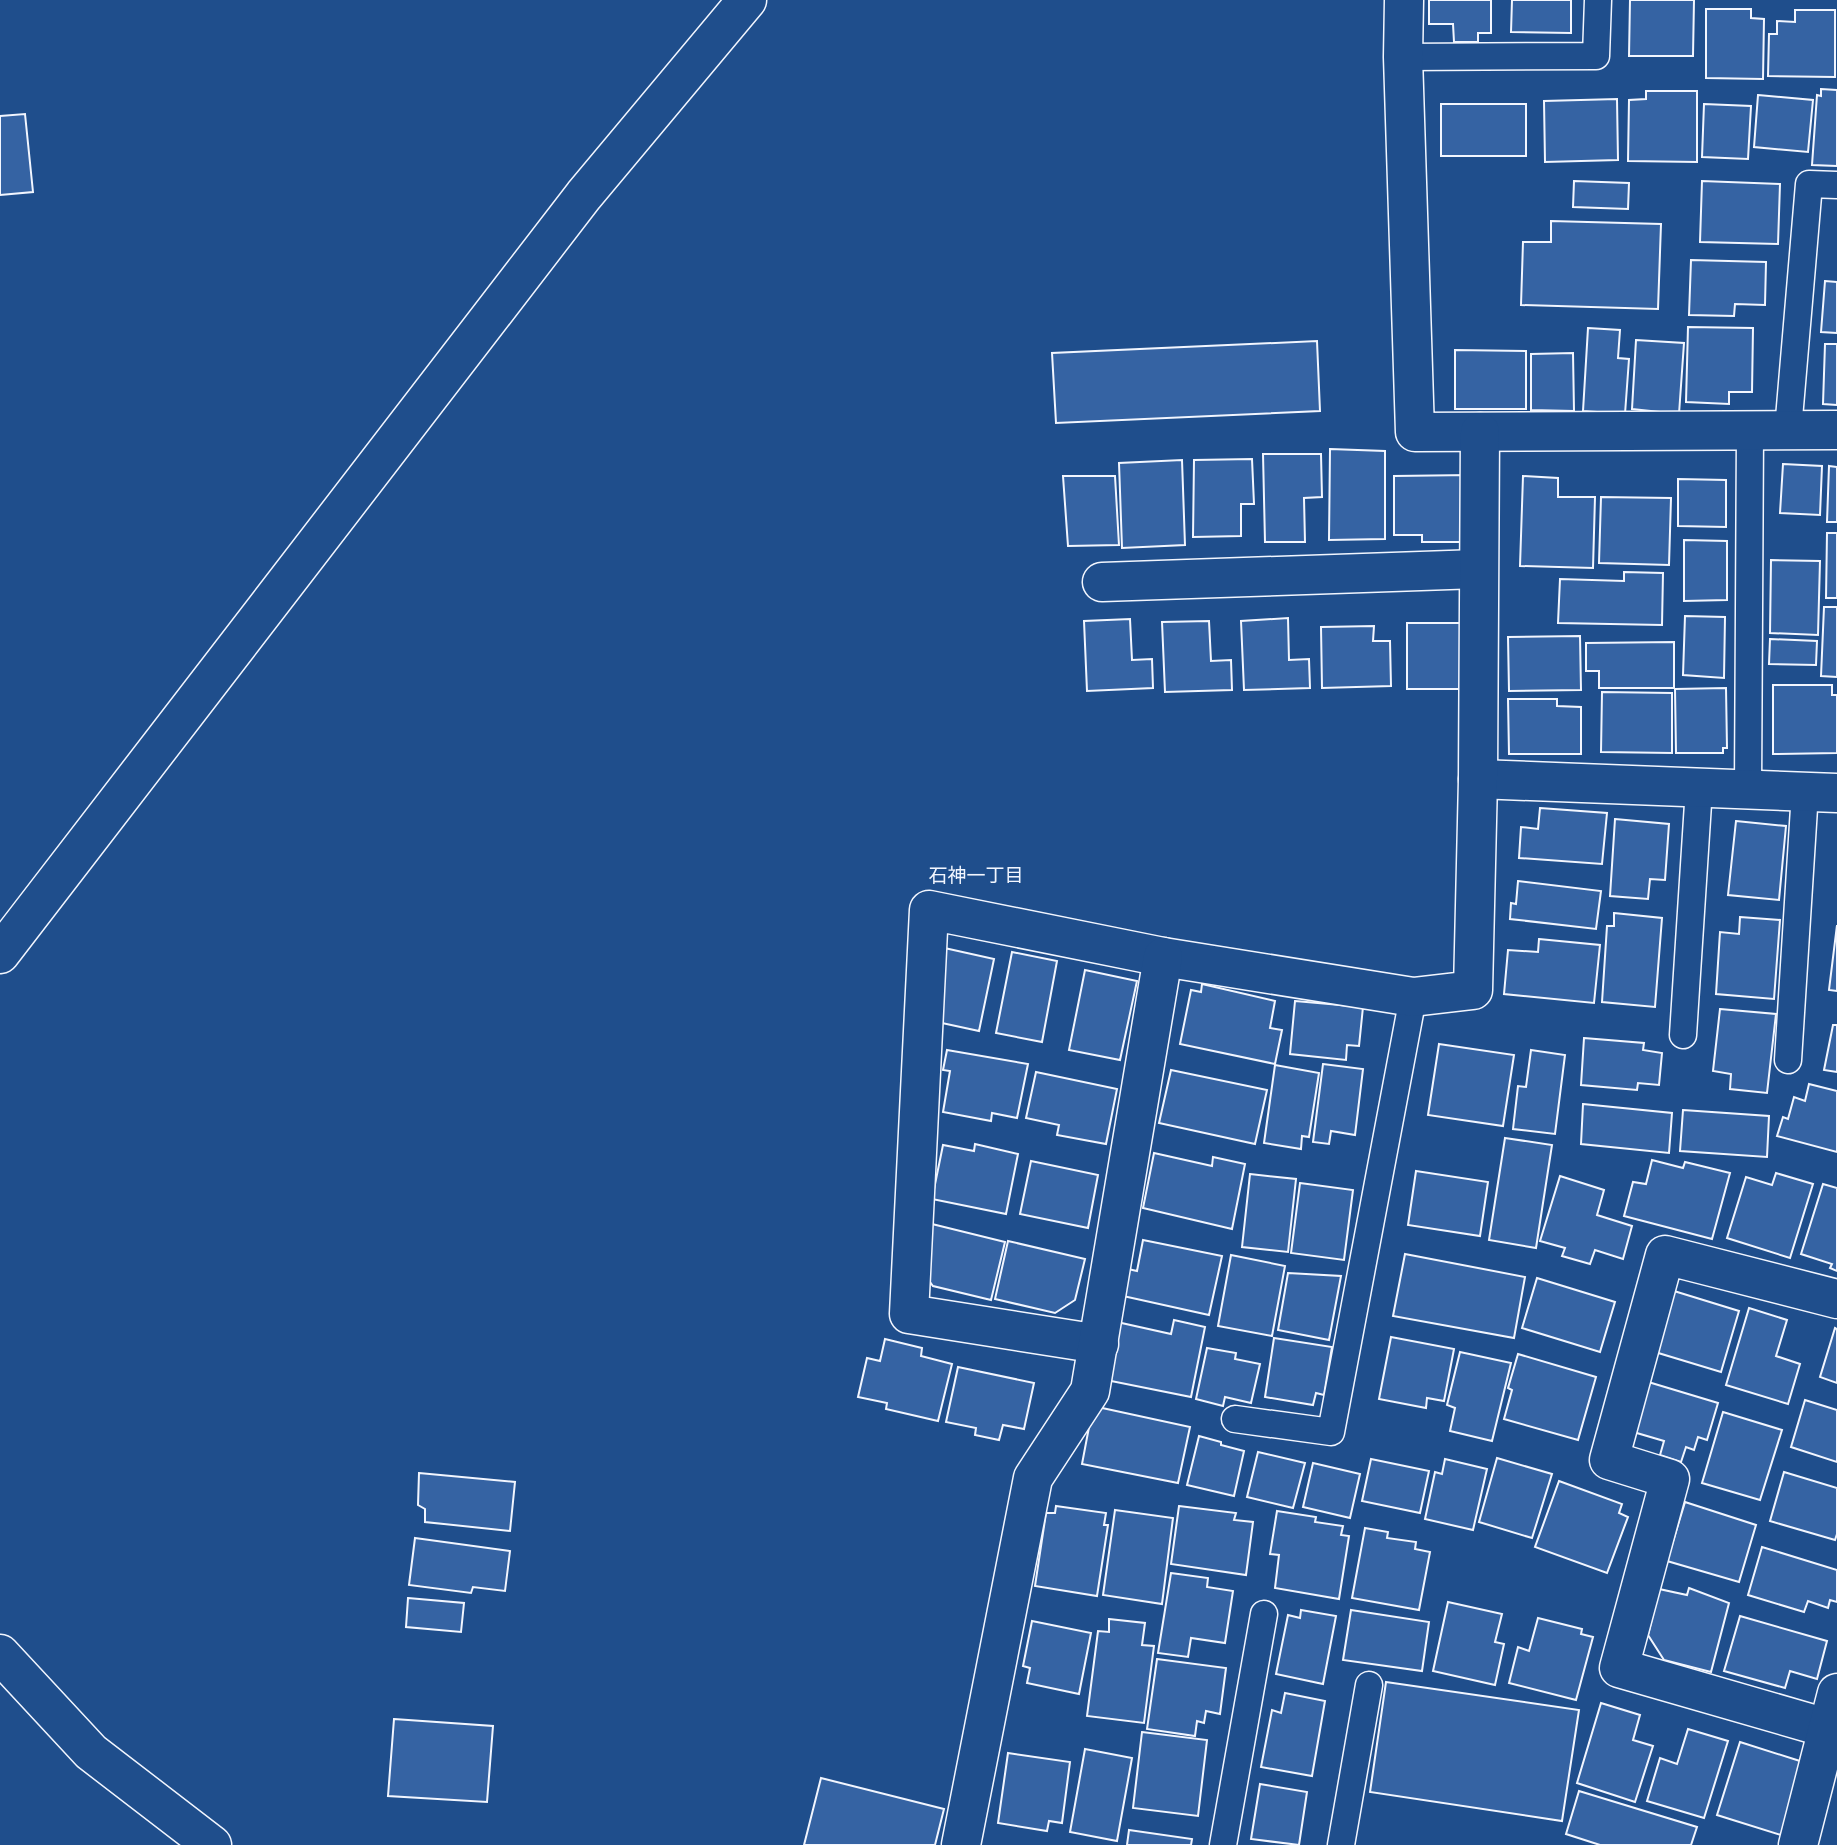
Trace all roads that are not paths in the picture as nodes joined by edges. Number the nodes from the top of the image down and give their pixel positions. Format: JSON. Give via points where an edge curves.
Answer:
{"nodes":[{"id":1,"x":747,"y":0,"type":"edge"},
{"id":2,"x":1404,"y":0,"type":"edge"},
{"id":3,"x":1598,"y":0,"type":"edge"},
{"id":4,"x":1404,"y":57,"type":"junction"},
{"id":5,"x":1837,"y":185,"type":"edge"},
{"id":6,"x":1750,"y":430,"type":"junction"},
{"id":7,"x":1788,"y":430,"type":"junction"},
{"id":8,"x":1837,"y":430,"type":"edge"},
{"id":9,"x":1480,"y":432,"type":"junction"},
{"id":10,"x":1478,"y":569,"type":"junction"},
{"id":11,"x":1102,"y":582,"type":"dead end"},
{"id":12,"x":1478,"y":779,"type":"junction"},
{"id":13,"x":1699,"y":788,"type":"junction"},
{"id":14,"x":1748,"y":790,"type":"junction"},
{"id":15,"x":1821,"y":792,"type":"edge"},
{"id":16,"x":0,"y":954,"type":"edge"},
{"id":17,"x":1163,"y":957,"type":"junction"},
{"id":18,"x":1413,"y":997,"type":"junction"},
{"id":19,"x":1683,"y":1035,"type":"dead end"},
{"id":20,"x":1788,"y":1060,"type":"dead end"},
{"id":21,"x":1837,"y":1298,"type":"edge"},
{"id":22,"x":1099,"y":1344,"type":"junction"},
{"id":23,"x":1236,"y":1419,"type":"dead end"},
{"id":24,"x":1264,"y":1614,"type":"dead end"},
{"id":25,"x":0,"y":1654,"type":"edge"},
{"id":26,"x":1369,"y":1685,"type":"dead end"},
{"id":27,"x":1834,"y":1718,"type":"edge"},
{"id":28,"x":212,"y":1845,"type":"edge"},
{"id":29,"x":961,"y":1845,"type":"edge"},
{"id":30,"x":1223,"y":1845,"type":"edge"},
{"id":31,"x":1341,"y":1845,"type":"edge"},
{"id":32,"x":1798,"y":1845,"type":"edge"}],
"edges":[{"from":1,"to":16,"type":"street","via":[[584,195]]},
{"from":2,"to":4,"type":"street"},
{"from":3,"to":4,"type":"lane","via":[[1596,56]]},
{"from":4,"to":9,"type":"street","via":[[1415,432]]},
{"from":5,"to":7,"type":"lane","via":[[1809,184]]},
{"from":6,"to":7,"type":"street"},
{"from":6,"to":9,"type":"street"},
{"from":6,"to":14,"type":"lane"},
{"from":7,"to":8,"type":"street"},
{"from":9,"to":10,"type":"street"},
{"from":10,"to":11,"type":"street"},
{"from":10,"to":12,"type":"street"},
{"from":12,"to":13,"type":"street"},
{"from":12,"to":18,"type":"street","via":[[1473,990]]},
{"from":13,"to":14,"type":"street"},
{"from":13,"to":19,"type":"lane"},
{"from":14,"to":15,"type":"street"},
{"from":15,"to":20,"type":"lane"},
{"from":17,"to":18,"type":"street"},
{"from":17,"to":22,"type":"street"},
{"from":17,"to":22,"type":"street","via":[[929,910],[909,1314]]},
{"from":18,"to":23,"type":"lane","via":[[1331,1432]]},
{"from":21,"to":27,"type":"street","via":[[1665,1255],[1609,1460],[1670,1479],[1619,1668]]},
{"from":22,"to":29,"type":"street","via":[[1090,1391],[1033,1478]]},
{"from":24,"to":30,"type":"lane"},
{"from":25,"to":28,"type":"street","via":[[91,1752]]},
{"from":26,"to":31,"type":"lane"},
{"from":27,"to":32,"type":"street"}]}
